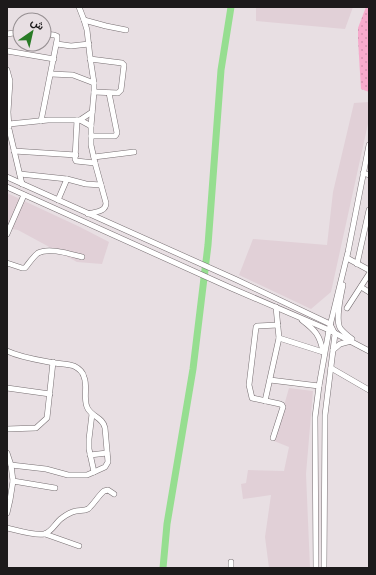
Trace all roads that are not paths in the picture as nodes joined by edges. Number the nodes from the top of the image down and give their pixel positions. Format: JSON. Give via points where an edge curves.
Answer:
{"nodes":[{"id":1,"x":79,"y":7,"type":"edge"},
{"id":2,"x":84,"y":20,"type":"junction"},
{"id":3,"x":126,"y":30,"type":"dead end"},
{"id":4,"x":52,"y":35,"type":"edge"},
{"id":5,"x":56,"y":44,"type":"junction"},
{"id":6,"x":89,"y":44,"type":"junction"},
{"id":7,"x":7,"y":51,"type":"edge"},
{"id":8,"x":54,"y":59,"type":"junction"},
{"id":9,"x":90,"y":59,"type":"junction"},
{"id":10,"x":7,"y":71,"type":"edge"},
{"id":11,"x":51,"y":74,"type":"junction"},
{"id":12,"x":94,"y":83,"type":"junction"},
{"id":13,"x":94,"y":92,"type":"junction"},
{"id":14,"x":109,"y":93,"type":"junction"},
{"id":15,"x":92,"y":112,"type":"junction"},
{"id":16,"x":78,"y":120,"type":"junction"},
{"id":17,"x":41,"y":121,"type":"junction"},
{"id":18,"x":9,"y":124,"type":"junction"},
{"id":19,"x":91,"y":126,"type":"junction"},
{"id":20,"x":8,"y":131,"type":"edge"},
{"id":21,"x":91,"y":136,"type":"junction"},
{"id":22,"x":369,"y":145,"type":"edge"},
{"id":23,"x":14,"y":151,"type":"junction"},
{"id":24,"x":134,"y":152,"type":"dead end"},
{"id":25,"x":76,"y":155,"type":"junction"},
{"id":26,"x":94,"y":160,"type":"junction"},
{"id":27,"x":363,"y":173,"type":"junction"},
{"id":28,"x":20,"y":174,"type":"junction"},
{"id":29,"x":369,"y":175,"type":"edge"},
{"id":30,"x":7,"y":177,"type":"edge"},
{"id":31,"x":67,"y":179,"type":"junction"},
{"id":32,"x":22,"y":184,"type":"junction"},
{"id":33,"x":101,"y":185,"type":"junction"},
{"id":34,"x":7,"y":187,"type":"edge"},
{"id":35,"x":24,"y":195,"type":"junction"},
{"id":36,"x":58,"y":200,"type":"junction"},
{"id":37,"x":369,"y":210,"type":"edge"},
{"id":38,"x":88,"y":214,"type":"junction"},
{"id":39,"x":367,"y":229,"type":"edge"},
{"id":40,"x":8,"y":230,"type":"edge"},
{"id":41,"x":347,"y":255,"type":"junction"},
{"id":42,"x":82,"y":256,"type":"dead end"},
{"id":43,"x":7,"y":263,"type":"edge"},
{"id":44,"x":358,"y":264,"type":"junction"},
{"id":45,"x":369,"y":270,"type":"edge"},
{"id":46,"x":369,"y":274,"type":"edge"},
{"id":47,"x":361,"y":287,"type":"junction"},
{"id":48,"x":369,"y":292,"type":"edge"},
{"id":49,"x":276,"y":307,"type":"junction"},
{"id":50,"x":347,"y":308,"type":"dead end"},
{"id":51,"x":295,"y":315,"type":"junction"},
{"id":52,"x":330,"y":324,"type":"junction"},
{"id":53,"x":278,"y":325,"type":"junction"},
{"id":54,"x":329,"y":330,"type":"junction"},
{"id":55,"x":335,"y":334,"type":"junction"},
{"id":56,"x":279,"y":338,"type":"junction"},
{"id":57,"x":351,"y":341,"type":"junction"},
{"id":58,"x":333,"y":350,"type":"junction"},
{"id":59,"x":7,"y":351,"type":"edge"},
{"id":60,"x":369,"y":351,"type":"edge"},
{"id":61,"x":324,"y":354,"type":"junction"},
{"id":62,"x":53,"y":362,"type":"junction"},
{"id":63,"x":331,"y":368,"type":"junction"},
{"id":64,"x":270,"y":380,"type":"junction"},
{"id":65,"x":319,"y":386,"type":"junction"},
{"id":66,"x":7,"y":388,"type":"edge"},
{"id":67,"x":369,"y":390,"type":"edge"},
{"id":68,"x":50,"y":394,"type":"junction"},
{"id":69,"x":265,"y":401,"type":"junction"},
{"id":70,"x":92,"y":414,"type":"junction"},
{"id":71,"x":7,"y":430,"type":"edge"},
{"id":72,"x":273,"y":438,"type":"dead end"},
{"id":73,"x":7,"y":453,"type":"edge"},
{"id":74,"x":107,"y":453,"type":"junction"},
{"id":75,"x":90,"y":455,"type":"junction"},
{"id":76,"x":9,"y":464,"type":"edge"},
{"id":77,"x":94,"y":472,"type":"junction"},
{"id":78,"x":13,"y":481,"type":"junction"},
{"id":79,"x":55,"y":488,"type":"dead end"},
{"id":80,"x":114,"y":494,"type":"dead end"},
{"id":81,"x":7,"y":513,"type":"edge"},
{"id":82,"x":7,"y":528,"type":"edge"},
{"id":83,"x":45,"y":534,"type":"junction"},
{"id":84,"x":79,"y":546,"type":"dead end"},
{"id":85,"x":232,"y":562,"type":"dead end"},
{"id":86,"x":231,"y":568,"type":"edge"},
{"id":87,"x":316,"y":568,"type":"edge"},
{"id":88,"x":324,"y":568,"type":"edge"}],
"edges":[{"from":1,"to":2,"type":"street"},
{"from":2,"to":3,"type":"street"},
{"from":2,"to":6,"type":"street"},
{"from":4,"to":5,"type":"street","via":[[57,36]]},
{"from":5,"to":6,"type":"street"},
{"from":5,"to":8,"type":"street"},
{"from":6,"to":9,"type":"street"},
{"from":7,"to":8,"type":"street"},
{"from":8,"to":11,"type":"street"},
{"from":9,"to":12,"type":"street"},
{"from":9,"to":14,"type":"street","via":[[124,64],[121,90],[118,93]]},
{"from":10,"to":18,"type":"street","via":[[10,81]]},
{"from":11,"to":12,"type":"street","via":[[73,75]]},
{"from":11,"to":17,"type":"street"},
{"from":12,"to":13,"type":"street"},
{"from":13,"to":14,"type":"street"},
{"from":13,"to":15,"type":"street"},
{"from":14,"to":21,"type":"street","via":[[117,133],[114,136]]},
{"from":15,"to":16,"type":"street"},
{"from":15,"to":19,"type":"street"},
{"from":16,"to":17,"type":"street"},
{"from":16,"to":19,"type":"street"},
{"from":16,"to":25,"type":"street"},
{"from":17,"to":18,"type":"street"},
{"from":18,"to":20,"type":"street"},
{"from":19,"to":21,"type":"street"},
{"from":20,"to":23,"type":"street"},
{"from":21,"to":26,"type":"street"},
{"from":22,"to":27,"type":"street"},
{"from":23,"to":25,"type":"street"},
{"from":23,"to":28,"type":"street"},
{"from":24,"to":26,"type":"street"},
{"from":25,"to":26,"type":"street","via":[[76,161]]},
{"from":26,"to":33,"type":"street"},
{"from":27,"to":29,"type":"street"},
{"from":27,"to":41,"type":"street"},
{"from":28,"to":31,"type":"street"},
{"from":28,"to":32,"type":"street"},
{"from":30,"to":32,"type":"street"},
{"from":31,"to":33,"type":"street"},
{"from":31,"to":36,"type":"street"},
{"from":32,"to":36,"type":"street"},
{"from":33,"to":38,"type":"street","via":[[106,207],[104,210]]},
{"from":34,"to":35,"type":"street"},
{"from":35,"to":40,"type":"street"},
{"from":35,"to":49,"type":"street"},
{"from":36,"to":38,"type":"street"},
{"from":37,"to":39,"type":"street"},
{"from":38,"to":52,"type":"street"},
{"from":39,"to":44,"type":"street"},
{"from":41,"to":44,"type":"street"},
{"from":41,"to":52,"type":"street"},
{"from":41,"to":60,"type":"street","via":[[338,323],[344,332]]},
{"from":42,"to":43,"type":"street","via":[[49,251],[40,252],[25,268]]},
{"from":44,"to":45,"type":"street"},
{"from":46,"to":47,"type":"street"},
{"from":47,"to":48,"type":"street"},
{"from":47,"to":50,"type":"street"},
{"from":49,"to":51,"type":"street"},
{"from":49,"to":53,"type":"street"},
{"from":51,"to":54,"type":"street"},
{"from":51,"to":61,"type":"street","via":[[319,337]]},
{"from":52,"to":54,"type":"street"},
{"from":52,"to":55,"type":"street"},
{"from":53,"to":56,"type":"street"},
{"from":53,"to":69,"type":"street","via":[[257,326],[255,329],[249,385],[252,398]]},
{"from":54,"to":55,"type":"street"},
{"from":54,"to":61,"type":"street"},
{"from":55,"to":57,"type":"street"},
{"from":55,"to":58,"type":"street"},
{"from":56,"to":61,"type":"street"},
{"from":56,"to":64,"type":"street"},
{"from":57,"to":58,"type":"street","via":[[340,344]]},
{"from":57,"to":60,"type":"street"},
{"from":58,"to":63,"type":"street"},
{"from":59,"to":62,"type":"street"},
{"from":61,"to":65,"type":"street"},
{"from":62,"to":68,"type":"street"},
{"from":62,"to":70,"type":"street","via":[[73,366],[81,371],[84,376],[87,408]]},
{"from":63,"to":67,"type":"street"},
{"from":63,"to":88,"type":"street","via":[[325,415]]},
{"from":64,"to":65,"type":"street"},
{"from":64,"to":69,"type":"street"},
{"from":65,"to":87,"type":"street","via":[[315,417]]},
{"from":66,"to":68,"type":"street"},
{"from":68,"to":71,"type":"street","via":[[47,418],[41,425],[36,428]]},
{"from":69,"to":72,"type":"street","via":[[283,407]]},
{"from":70,"to":74,"type":"street","via":[[104,423]]},
{"from":70,"to":75,"type":"street"},
{"from":73,"to":76,"type":"street"},
{"from":74,"to":75,"type":"street"},
{"from":74,"to":77,"type":"street","via":[[107,465]]},
{"from":75,"to":77,"type":"street"},
{"from":76,"to":77,"type":"street","via":[[68,475],[87,475]]},
{"from":76,"to":78,"type":"street"},
{"from":78,"to":79,"type":"street"},
{"from":78,"to":81,"type":"street"},
{"from":80,"to":83,"type":"street","via":[[108,490],[104,491],[87,509],[69,513]]},
{"from":82,"to":83,"type":"street"},
{"from":83,"to":84,"type":"street"},
{"from":85,"to":86,"type":"street"}]}
